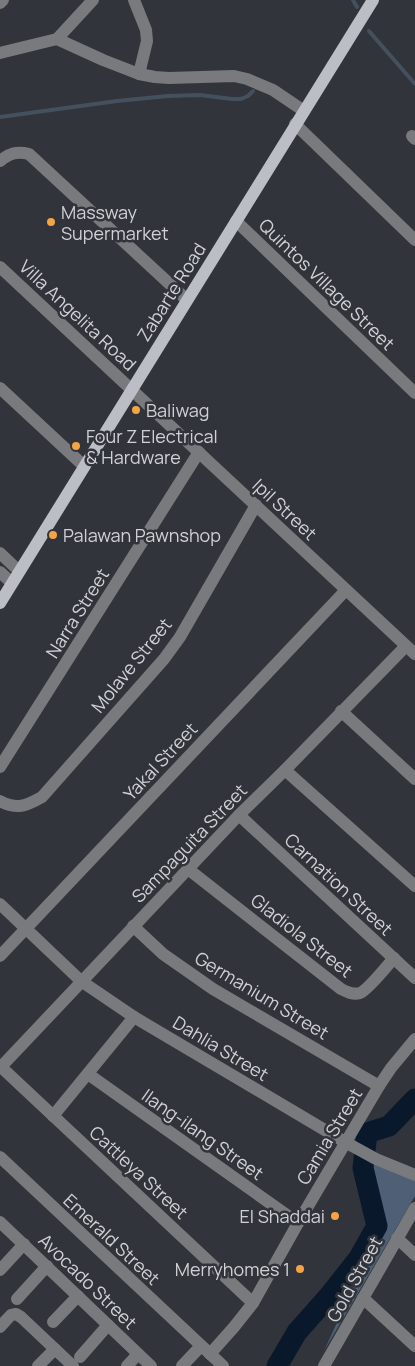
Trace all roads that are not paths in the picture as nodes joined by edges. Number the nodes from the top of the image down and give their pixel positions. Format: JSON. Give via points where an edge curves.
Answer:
{"nodes":[{"id":1,"x":3,"y":0,"type":"edge"},
{"id":2,"x":93,"y":0,"type":"edge"},
{"id":3,"x":134,"y":0,"type":"edge"},
{"id":4,"x":373,"y":0,"type":"edge"},
{"id":5,"x":0,"y":3,"type":"edge"},
{"id":6,"x":57,"y":39,"type":"junction"},
{"id":7,"x":0,"y":53,"type":"edge"},
{"id":8,"x":139,"y":74,"type":"junction"},
{"id":9,"x":304,"y":111,"type":"junction"},
{"id":10,"x":295,"y":124,"type":"junction"},
{"id":11,"x":0,"y":161,"type":"edge"},
{"id":12,"x":236,"y":221,"type":"junction"},
{"id":13,"x":415,"y":240,"type":"edge"},
{"id":14,"x":0,"y":267,"type":"edge"},
{"id":15,"x":187,"y":300,"type":"junction"},
{"id":16,"x":0,"y":388,"type":"edge"},
{"id":17,"x":132,"y":389,"type":"junction"},
{"id":18,"x":415,"y":393,"type":"edge"},
{"id":19,"x":199,"y":452,"type":"junction"},
{"id":20,"x":84,"y":466,"type":"junction"},
{"id":21,"x":256,"y":506,"type":"junction"},
{"id":22,"x":0,"y":553,"type":"edge"},
{"id":23,"x":0,"y":572,"type":"edge"},
{"id":24,"x":16,"y":577,"type":"junction"},
{"id":25,"x":346,"y":590,"type":"junction"},
{"id":26,"x":0,"y":603,"type":"edge"},
{"id":27,"x":411,"y":650,"type":"edge"},
{"id":28,"x":342,"y":711,"type":"junction"},
{"id":29,"x":0,"y":767,"type":"edge"},
{"id":30,"x":285,"y":770,"type":"junction"},
{"id":31,"x":415,"y":779,"type":"edge"},
{"id":32,"x":0,"y":801,"type":"edge"},
{"id":33,"x":239,"y":815,"type":"junction"},
{"id":34,"x":188,"y":869,"type":"junction"},
{"id":35,"x":415,"y":886,"type":"edge"},
{"id":36,"x":0,"y":904,"type":"edge"},
{"id":37,"x":133,"y":926,"type":"junction"},
{"id":38,"x":26,"y":928,"type":"junction"},
{"id":39,"x":0,"y":956,"type":"edge"},
{"id":40,"x":394,"y":958,"type":"junction"},
{"id":41,"x":415,"y":978,"type":"edge"},
{"id":42,"x":81,"y":981,"type":"junction"},
{"id":43,"x":134,"y":1017,"type":"junction"},
{"id":44,"x":415,"y":1039,"type":"edge"},
{"id":45,"x":0,"y":1067,"type":"edge"},
{"id":46,"x":88,"y":1074,"type":"junction"},
{"id":47,"x":379,"y":1086,"type":"junction"},
{"id":48,"x":53,"y":1116,"type":"junction"},
{"id":49,"x":350,"y":1145,"type":"junction"},
{"id":50,"x":0,"y":1157,"type":"edge"},
{"id":51,"x":415,"y":1175,"type":"edge"},
{"id":52,"x":415,"y":1208,"type":"edge"},
{"id":53,"x":298,"y":1223,"type":"junction"},
{"id":54,"x":3,"y":1230,"type":"edge"},
{"id":55,"x":397,"y":1238,"type":"junction"},
{"id":56,"x":24,"y":1244,"type":"junction"},
{"id":57,"x":415,"y":1255,"type":"edge"},
{"id":58,"x":47,"y":1266,"type":"junction"},
{"id":59,"x":0,"y":1270,"type":"edge"},
{"id":60,"x":78,"y":1296,"type":"junction"},
{"id":61,"x":363,"y":1298,"type":"junction"},
{"id":62,"x":17,"y":1299,"type":"dead end"},
{"id":63,"x":253,"y":1303,"type":"junction"},
{"id":64,"x":53,"y":1322,"type":"dead end"},
{"id":65,"x":108,"y":1325,"type":"junction"},
{"id":66,"x":0,"y":1326,"type":"edge"},
{"id":67,"x":415,"y":1346,"type":"edge"},
{"id":68,"x":55,"y":1349,"type":"junction"},
{"id":69,"x":206,"y":1350,"type":"junction"},
{"id":70,"x":138,"y":1354,"type":"junction"},
{"id":71,"x":76,"y":1362,"type":"edge"},
{"id":72,"x":329,"y":1364,"type":"edge"},
{"id":73,"x":38,"y":1366,"type":"edge"},
{"id":74,"x":128,"y":1366,"type":"edge"},
{"id":75,"x":151,"y":1366,"type":"edge"},
{"id":76,"x":182,"y":1366,"type":"edge"},
{"id":77,"x":223,"y":1366,"type":"edge"}],
"edges":[{"from":1,"to":5,"type":"street"},
{"from":2,"to":6,"type":"street"},
{"from":3,"to":8,"type":"street","via":[[147,35]]},
{"from":4,"to":9,"type":"main road","name":"Zabarte Road"},
{"from":6,"to":7,"type":"street"},
{"from":6,"to":8,"type":"street"},
{"from":8,"to":9,"type":"street","via":[[170,78],[234,76],[273,90]]},
{"from":9,"to":10,"type":"main road","name":"Zabarte Road"},
{"from":10,"to":12,"type":"main road","name":"Zabarte Road"},
{"from":10,"to":13,"type":"street"},
{"from":11,"to":15,"type":"street","via":[[18,152],[29,154]]},
{"from":12,"to":15,"type":"main road","name":"Zabarte Road"},
{"from":12,"to":18,"type":"street","name":"Quintos Village Street"},
{"from":14,"to":17,"type":"street","name":"Villa Angelita Road"},
{"from":15,"to":17,"type":"main road","name":"Zabarte Road"},
{"from":16,"to":20,"type":"street"},
{"from":17,"to":19,"type":"street","name":"Ipil Street"},
{"from":17,"to":20,"type":"main road","name":"Zabarte Road"},
{"from":19,"to":21,"type":"street","name":"Ipil Street"},
{"from":19,"to":29,"type":"street","name":"Narra Street"},
{"from":20,"to":24,"type":"main road","name":"Zabarte Road"},
{"from":21,"to":25,"type":"street","name":"Ipil Street"},
{"from":21,"to":32,"type":"street","name":"Molave Street","via":[[164,659],[42,798],[27,806],[10,806]]},
{"from":22,"to":24,"type":"street"},
{"from":23,"to":24,"type":"street"},
{"from":24,"to":26,"type":"main road","name":"Zabarte Road"},
{"from":25,"to":27,"type":"street","name":"Ipil Street"},
{"from":25,"to":38,"type":"street","name":"Yakal Street"},
{"from":27,"to":28,"type":"street","name":"Sampaguita Street"},
{"from":28,"to":30,"type":"street","name":"Sampaguita Street"},
{"from":28,"to":31,"type":"street"},
{"from":30,"to":33,"type":"street","name":"Sampaguita Street"},
{"from":30,"to":35,"type":"street"},
{"from":33,"to":34,"type":"street","name":"Sampaguita Street"},
{"from":33,"to":40,"type":"street","name":"Carnation Street"},
{"from":34,"to":37,"type":"street","name":"Sampaguita Street"},
{"from":34,"to":40,"type":"street","name":"Gladiola Street","via":[[348,993],[364,991]]},
{"from":36,"to":38,"type":"street","name":"Dahlia Street"},
{"from":37,"to":42,"type":"street","name":"Sampaguita Street"},
{"from":37,"to":47,"type":"street","name":"Germanium Street","via":[[163,954],[213,988]]},
{"from":38,"to":39,"type":"street","name":"Yakal Street"},
{"from":38,"to":42,"type":"street","name":"Dahlia Street"},
{"from":40,"to":41,"type":"street","name":"Carnation Street"},
{"from":42,"to":43,"type":"street","name":"Dahlia Street"},
{"from":42,"to":45,"type":"street","name":"Sampaguita Street"},
{"from":43,"to":46,"type":"street"},
{"from":43,"to":49,"type":"street","name":"Dahlia Street"},
{"from":44,"to":47,"type":"street","name":"Camia Street"},
{"from":45,"to":48,"type":"street","name":"Cattleya Street"},
{"from":46,"to":48,"type":"street"},
{"from":46,"to":53,"type":"street","name":"Ilang-ilang Street"},
{"from":47,"to":49,"type":"street","name":"Camia Street"},
{"from":48,"to":63,"type":"street","name":"Cattleya Street"},
{"from":49,"to":51,"type":"street","name":"Dahlia Street"},
{"from":49,"to":53,"type":"street","name":"Camia Street"},
{"from":50,"to":69,"type":"street","name":"Emerald Street"},
{"from":52,"to":55,"type":"street","name":"Gold Street"},
{"from":53,"to":63,"type":"street","name":"Camia Street"},
{"from":54,"to":56,"type":"street","name":"Avocado Street"},
{"from":55,"to":57,"type":"street"},
{"from":55,"to":61,"type":"street","name":"Gold Street"},
{"from":56,"to":58,"type":"street","name":"Avocado Street"},
{"from":56,"to":59,"type":"street"},
{"from":58,"to":60,"type":"street","name":"Avocado Street"},
{"from":58,"to":62,"type":"street"},
{"from":60,"to":64,"type":"street"},
{"from":60,"to":65,"type":"street","name":"Avocado Street"},
{"from":61,"to":67,"type":"street"},
{"from":61,"to":72,"type":"street","name":"Gold Street"},
{"from":63,"to":69,"type":"street","name":"Camia Street","via":[[234,1327]]},
{"from":65,"to":70,"type":"street","name":"Avocado Street"},
{"from":65,"to":71,"type":"street"},
{"from":66,"to":68,"type":"street","via":[[16,1314]]},
{"from":68,"to":71,"type":"street"},
{"from":68,"to":73,"type":"street"},
{"from":69,"to":76,"type":"street","name":"Camia Street"},
{"from":69,"to":77,"type":"street","name":"Emerald Street"},
{"from":70,"to":74,"type":"street"},
{"from":70,"to":75,"type":"street","name":"Avocado Street"}]}
